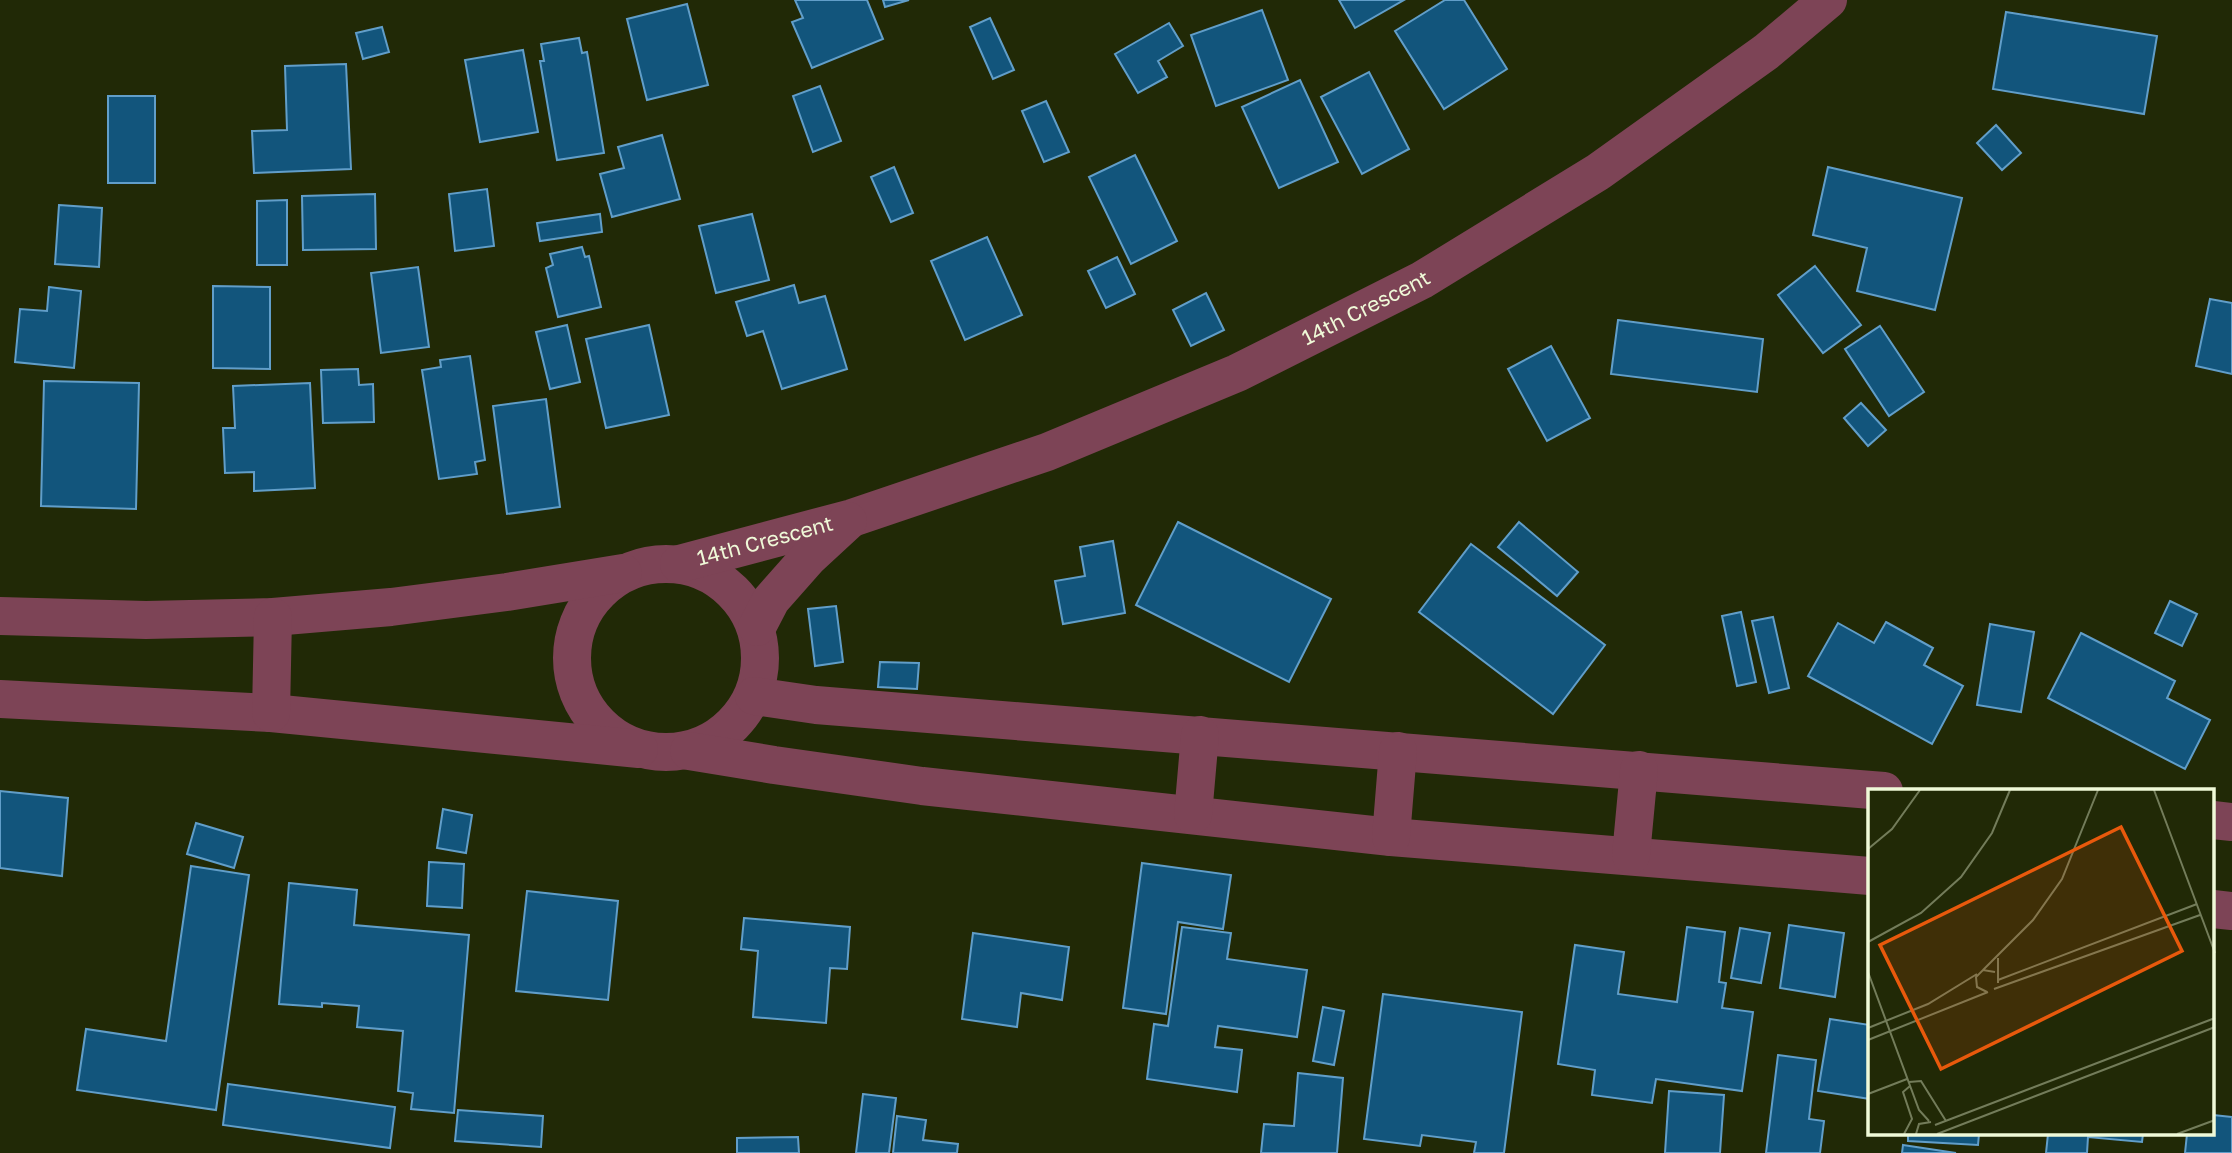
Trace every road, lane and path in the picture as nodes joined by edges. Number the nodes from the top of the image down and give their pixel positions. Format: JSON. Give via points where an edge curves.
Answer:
{"nodes":[{"id":1,"x":1828,"y":0,"type":"edge"},
{"id":2,"x":852,"y":518,"type":"junction"},
{"id":3,"x":678,"y":564,"type":"junction"},
{"id":4,"x":623,"y":573,"type":"junction"},
{"id":5,"x":0,"y":616,"type":"edge"},
{"id":6,"x":273,"y":617,"type":"junction"},
{"id":7,"x":757,"y":627,"type":"junction"},
{"id":8,"x":754,"y":696,"type":"junction"},
{"id":9,"x":0,"y":699,"type":"edge"},
{"id":10,"x":271,"y":713,"type":"junction"},
{"id":11,"x":1200,"y":735,"type":"junction"},
{"id":12,"x":639,"y":749,"type":"junction"},
{"id":13,"x":689,"y":751,"type":"junction"},
{"id":14,"x":1398,"y":751,"type":"junction"},
{"id":15,"x":1639,"y":770,"type":"junction"},
{"id":16,"x":1868,"y":790,"type":"edge"},
{"id":17,"x":1193,"y":815,"type":"junction"},
{"id":18,"x":2214,"y":820,"type":"edge"},
{"id":19,"x":2232,"y":822,"type":"edge"},
{"id":20,"x":1391,"y":836,"type":"junction"},
{"id":21,"x":1631,"y":855,"type":"junction"},
{"id":22,"x":1868,"y":876,"type":"edge"},
{"id":23,"x":2214,"y":909,"type":"edge"},
{"id":24,"x":2232,"y":911,"type":"edge"}],
"edges":[{"from":1,"to":2,"type":"street","name":"14th Crescent","via":[[1766,52],[1598,173],[1422,280],[1225,379],[1047,452]]},
{"from":2,"to":3,"type":"street","name":"14th Crescent"},
{"from":2,"to":7,"type":"street","name":"14th Crescent","via":[[771,600]]},
{"from":3,"to":4,"type":"street","via":[[650,564]]},
{"from":3,"to":7,"type":"street","via":[[712,575],[739,597]]},
{"from":4,"to":6,"type":"street","via":[[391,607]]},
{"from":4,"to":12,"type":"street","via":[[600,590],[582,612],[573,639],[572,667],[579,695],[594,719],[616,738]]},
{"from":5,"to":6,"type":"street"},
{"from":6,"to":10,"type":"street"},
{"from":7,"to":8,"type":"street","via":[[762,662]]},
{"from":8,"to":11,"type":"street","via":[[816,705]]},
{"from":8,"to":13,"type":"street","via":[[738,721],[716,740]]},
{"from":9,"to":10,"type":"street"},
{"from":10,"to":12,"type":"street"},
{"from":11,"to":14,"type":"street"},
{"from":11,"to":17,"type":"street"},
{"from":12,"to":13,"type":"street"},
{"from":13,"to":17,"type":"street","via":[[922,786]]},
{"from":14,"to":15,"type":"street"},
{"from":14,"to":20,"type":"street"},
{"from":15,"to":16,"type":"street"},
{"from":15,"to":21,"type":"street"},
{"from":17,"to":20,"type":"street"},
{"from":18,"to":19,"type":"street"},
{"from":20,"to":21,"type":"street"},
{"from":21,"to":22,"type":"street"},
{"from":23,"to":24,"type":"street"}]}
